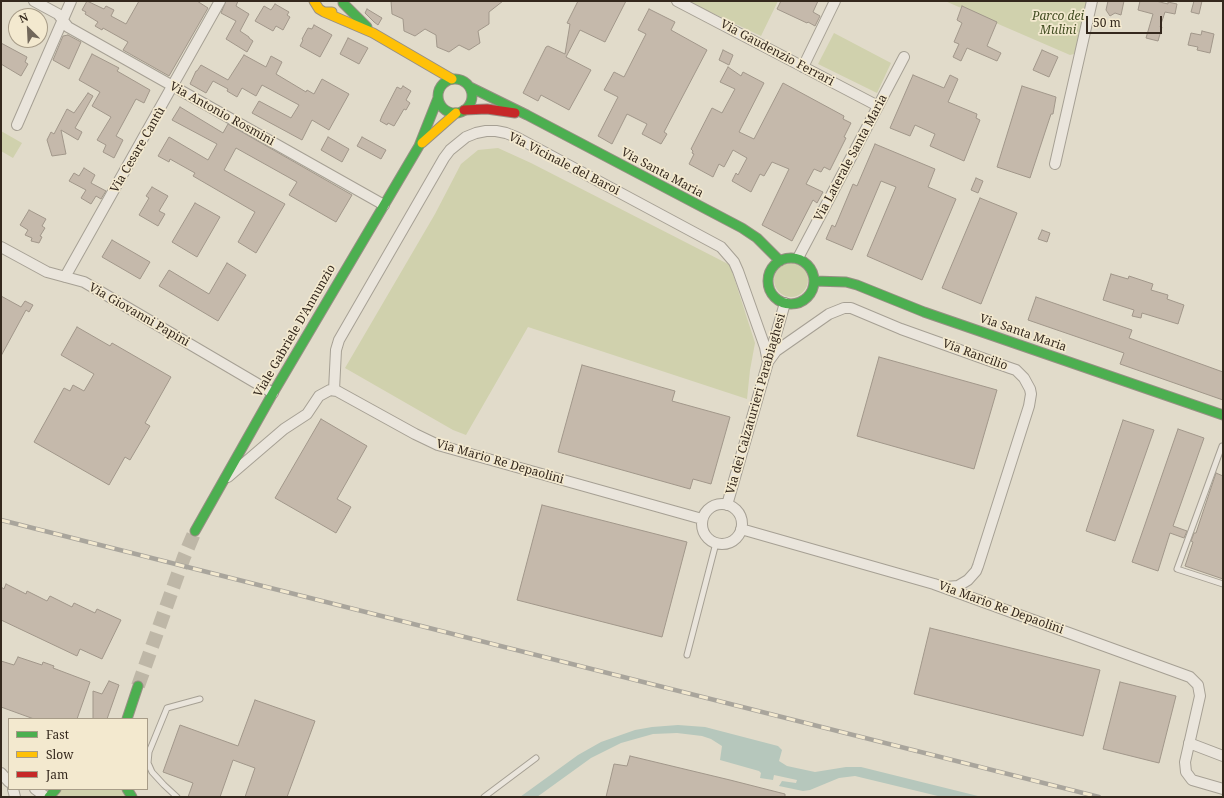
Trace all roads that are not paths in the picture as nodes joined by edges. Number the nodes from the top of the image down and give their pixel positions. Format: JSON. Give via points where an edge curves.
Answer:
{"nodes":[{"id":1,"x":34,"y":1,"type":"edge"},
{"id":2,"x":72,"y":1,"type":"edge"},
{"id":3,"x":220,"y":1,"type":"edge"},
{"id":4,"x":304,"y":1,"type":"edge"},
{"id":5,"x":677,"y":1,"type":"edge"},
{"id":6,"x":835,"y":1,"type":"edge"},
{"id":7,"x":1092,"y":1,"type":"edge"},
{"id":8,"x":343,"y":2,"type":"edge"},
{"id":9,"x":319,"y":7,"type":"edge"},
{"id":10,"x":63,"y":21,"type":"junction"},
{"id":11,"x":373,"y":33,"type":"junction"},
{"id":12,"x":904,"y":57,"type":"dead end"},
{"id":13,"x":420,"y":59,"type":"junction"},
{"id":14,"x":803,"y":67,"type":"junction"},
{"id":15,"x":452,"y":79,"type":"junction"},
{"id":16,"x":173,"y":87,"type":"junction"},
{"id":17,"x":470,"y":87,"type":"junction"},
{"id":18,"x":440,"y":88,"type":"junction"},
{"id":19,"x":438,"y":98,"type":"junction"},
{"id":20,"x":878,"y":106,"type":"junction"},
{"id":21,"x":460,"y":112,"type":"junction"},
{"id":22,"x":527,"y":115,"type":"junction"},
{"id":23,"x":17,"y":124,"type":"dead end"},
{"id":24,"x":419,"y":146,"type":"junction"},
{"id":25,"x":1055,"y":164,"type":"dead end"},
{"id":26,"x":384,"y":204,"type":"junction"},
{"id":27,"x":1,"y":247,"type":"edge"},
{"id":28,"x":798,"y":258,"type":"junction"},
{"id":29,"x":780,"y":261,"type":"junction"},
{"id":30,"x":65,"y":277,"type":"junction"},
{"id":31,"x":814,"y":281,"type":"junction"},
{"id":32,"x":785,"y":302,"type":"junction"},
{"id":33,"x":768,"y":362,"type":"junction"},
{"id":34,"x":334,"y":390,"type":"junction"},
{"id":35,"x":273,"y":393,"type":"junction"},
{"id":36,"x":1223,"y":416,"type":"edge"},
{"id":37,"x":1222,"y":445,"type":"edge"},
{"id":38,"x":222,"y":482,"type":"junction"},
{"id":39,"x":727,"y":505,"type":"junction"},
{"id":40,"x":702,"y":519,"type":"junction"},
{"id":41,"x":741,"y":529,"type":"junction"},
{"id":42,"x":195,"y":531,"type":"tunnel mouth"},
{"id":43,"x":716,"y":543,"type":"junction"},
{"id":44,"x":934,"y":584,"type":"junction"},
{"id":45,"x":1223,"y":584,"type":"edge"},
{"id":46,"x":688,"y":655,"type":"dead end"},
{"id":47,"x":138,"y":686,"type":"tunnel mouth"},
{"id":48,"x":200,"y":699,"type":"dead end"},
{"id":49,"x":127,"y":718,"type":"edge"},
{"id":50,"x":1189,"y":743,"type":"junction"},
{"id":51,"x":1223,"y":756,"type":"edge"},
{"id":52,"x":536,"y":758,"type":"dead end"},
{"id":53,"x":1,"y":772,"type":"edge"},
{"id":54,"x":8,"y":781,"type":"edge"},
{"id":55,"x":1223,"y":789,"type":"edge"},
{"id":56,"x":37,"y":790,"type":"edge"},
{"id":57,"x":48,"y":797,"type":"edge"},
{"id":58,"x":177,"y":797,"type":"edge"},
{"id":59,"x":484,"y":797,"type":"edge"}],
"edges":[{"from":1,"to":10,"type":"street","name":"Via Antonio Rosmini","via":[[58,14]]},
{"from":2,"to":10,"type":"street"},
{"from":3,"to":16,"type":"street","name":"Via Cesare Cantù"},
{"from":4,"to":9,"type":"street","name":"Via Santa Maria"},
{"from":5,"to":14,"type":"street","name":"Via Gaudenzio Ferrari"},
{"from":6,"to":14,"type":"street"},
{"from":7,"to":25,"type":"street"},
{"from":8,"to":9,"type":"street","name":"Via Santa Maria","via":[[335,11],[330,12]]},
{"from":8,"to":11,"type":"street","name":"Via Santa Maria"},
{"from":9,"to":11,"type":"street","name":"Via Santa Maria"},
{"from":10,"to":16,"type":"street","name":"Via Antonio Rosmini","via":[[68,27]]},
{"from":10,"to":23,"type":"street"},
{"from":11,"to":13,"type":"street","name":"Via Santa Maria"},
{"from":12,"to":20,"type":"street","name":"Via Laterale Santa Maria"},
{"from":13,"to":15,"type":"street","name":"Via Santa Maria"},
{"from":13,"to":18,"type":"street","name":"Via Santa Maria"},
{"from":14,"to":20,"type":"street","name":"Via Gaudenzio Ferrari"},
{"from":15,"to":17,"type":"street","name":"Via Santa Maria","via":[[459,79]]},
{"from":15,"to":18,"type":"street"},
{"from":16,"to":26,"type":"street","name":"Via Antonio Rosmini"},
{"from":16,"to":30,"type":"street","name":"Via Cesare Cantù"},
{"from":17,"to":21,"type":"street","via":[[471,100]]},
{"from":17,"to":22,"type":"street","name":"Via Santa Maria"},
{"from":18,"to":19,"type":"street"},
{"from":19,"to":21,"type":"street","via":[[444,109]]},
{"from":19,"to":24,"type":"street","name":"Viale Gabriele D'Annunzio"},
{"from":20,"to":28,"type":"street","name":"Via Laterale Santa Maria"},
{"from":21,"to":22,"type":"street","name":"Via Santa Maria","via":[[487,109]]},
{"from":21,"to":24,"type":"street","name":"Viale Gabriele D'Annunzio"},
{"from":22,"to":29,"type":"street","name":"Via Santa Maria","via":[[742,228],[757,238]]},
{"from":24,"to":26,"type":"street","name":"Viale Gabriele D'Annunzio"},
{"from":26,"to":35,"type":"street","name":"Viale Gabriele D'Annunzio"},
{"from":27,"to":30,"type":"street","name":"Via Giovanni Papini","via":[[47,272]]},
{"from":28,"to":29,"type":"street"},
{"from":28,"to":31,"type":"street","via":[[808,264]]},
{"from":29,"to":32,"type":"street","via":[[772,269],[768,280],[772,292]]},
{"from":30,"to":35,"type":"street","name":"Via Giovanni Papini","via":[[84,282]]},
{"from":31,"to":32,"type":"street","via":[[814,287],[807,297],[797,303]]},
{"from":31,"to":36,"type":"street","name":"Via Santa Maria","via":[[857,285],[924,312]]},
{"from":32,"to":33,"type":"street","name":"Via dei Calzaturieri Parabiaghesi"},
{"from":33,"to":34,"type":"street","name":"Via Vicinale del Baroi","via":[[738,271],[721,247],[516,137],[486,131],[458,142],[444,158],[339,340]]},
{"from":33,"to":39,"type":"street","name":"Via dei Calzaturieri Parabiaghesi"},
{"from":33,"to":44,"type":"street","name":"Via Rancilio","via":[[776,351],[829,314],[851,308],[1010,368],[1024,378],[1030,389],[1029,406],[976,571],[958,586]]},
{"from":34,"to":38,"type":"street","via":[[319,396],[307,414],[284,429]]},
{"from":34,"to":40,"type":"street","name":"Via Mario Re Depaolini","via":[[438,445]]},
{"from":35,"to":38,"type":"street","name":"Viale Gabriele D'Annunzio"},
{"from":37,"to":45,"type":"lane","via":[[1177,569]]},
{"from":38,"to":42,"type":"street","name":"Viale Gabriele D'Annunzio"},
{"from":39,"to":40,"type":"street","via":[[719,504],[712,507]]},
{"from":39,"to":41,"type":"street","via":[[739,514]]},
{"from":40,"to":43,"type":"street","via":[[704,534]]},
{"from":41,"to":43,"type":"street","via":[[732,541]]},
{"from":41,"to":44,"type":"street","name":"Via Mario Re Depaolini"},
{"from":43,"to":46,"type":"lane"},
{"from":44,"to":50,"type":"street","name":"Via Mario Re Depaolini","via":[[1190,677],[1198,685],[1200,696]]},
{"from":47,"to":49,"type":"street"},
{"from":48,"to":58,"type":"lane","via":[[167,708],[148,752],[148,763],[152,772]]},
{"from":50,"to":51,"type":"street"},
{"from":50,"to":55,"type":"street","name":"Via Mario Re Depaolini","via":[[1184,767],[1188,777]]},
{"from":52,"to":59,"type":"lane"},
{"from":53,"to":54,"type":"street"},
{"from":56,"to":57,"type":"street"}]}
